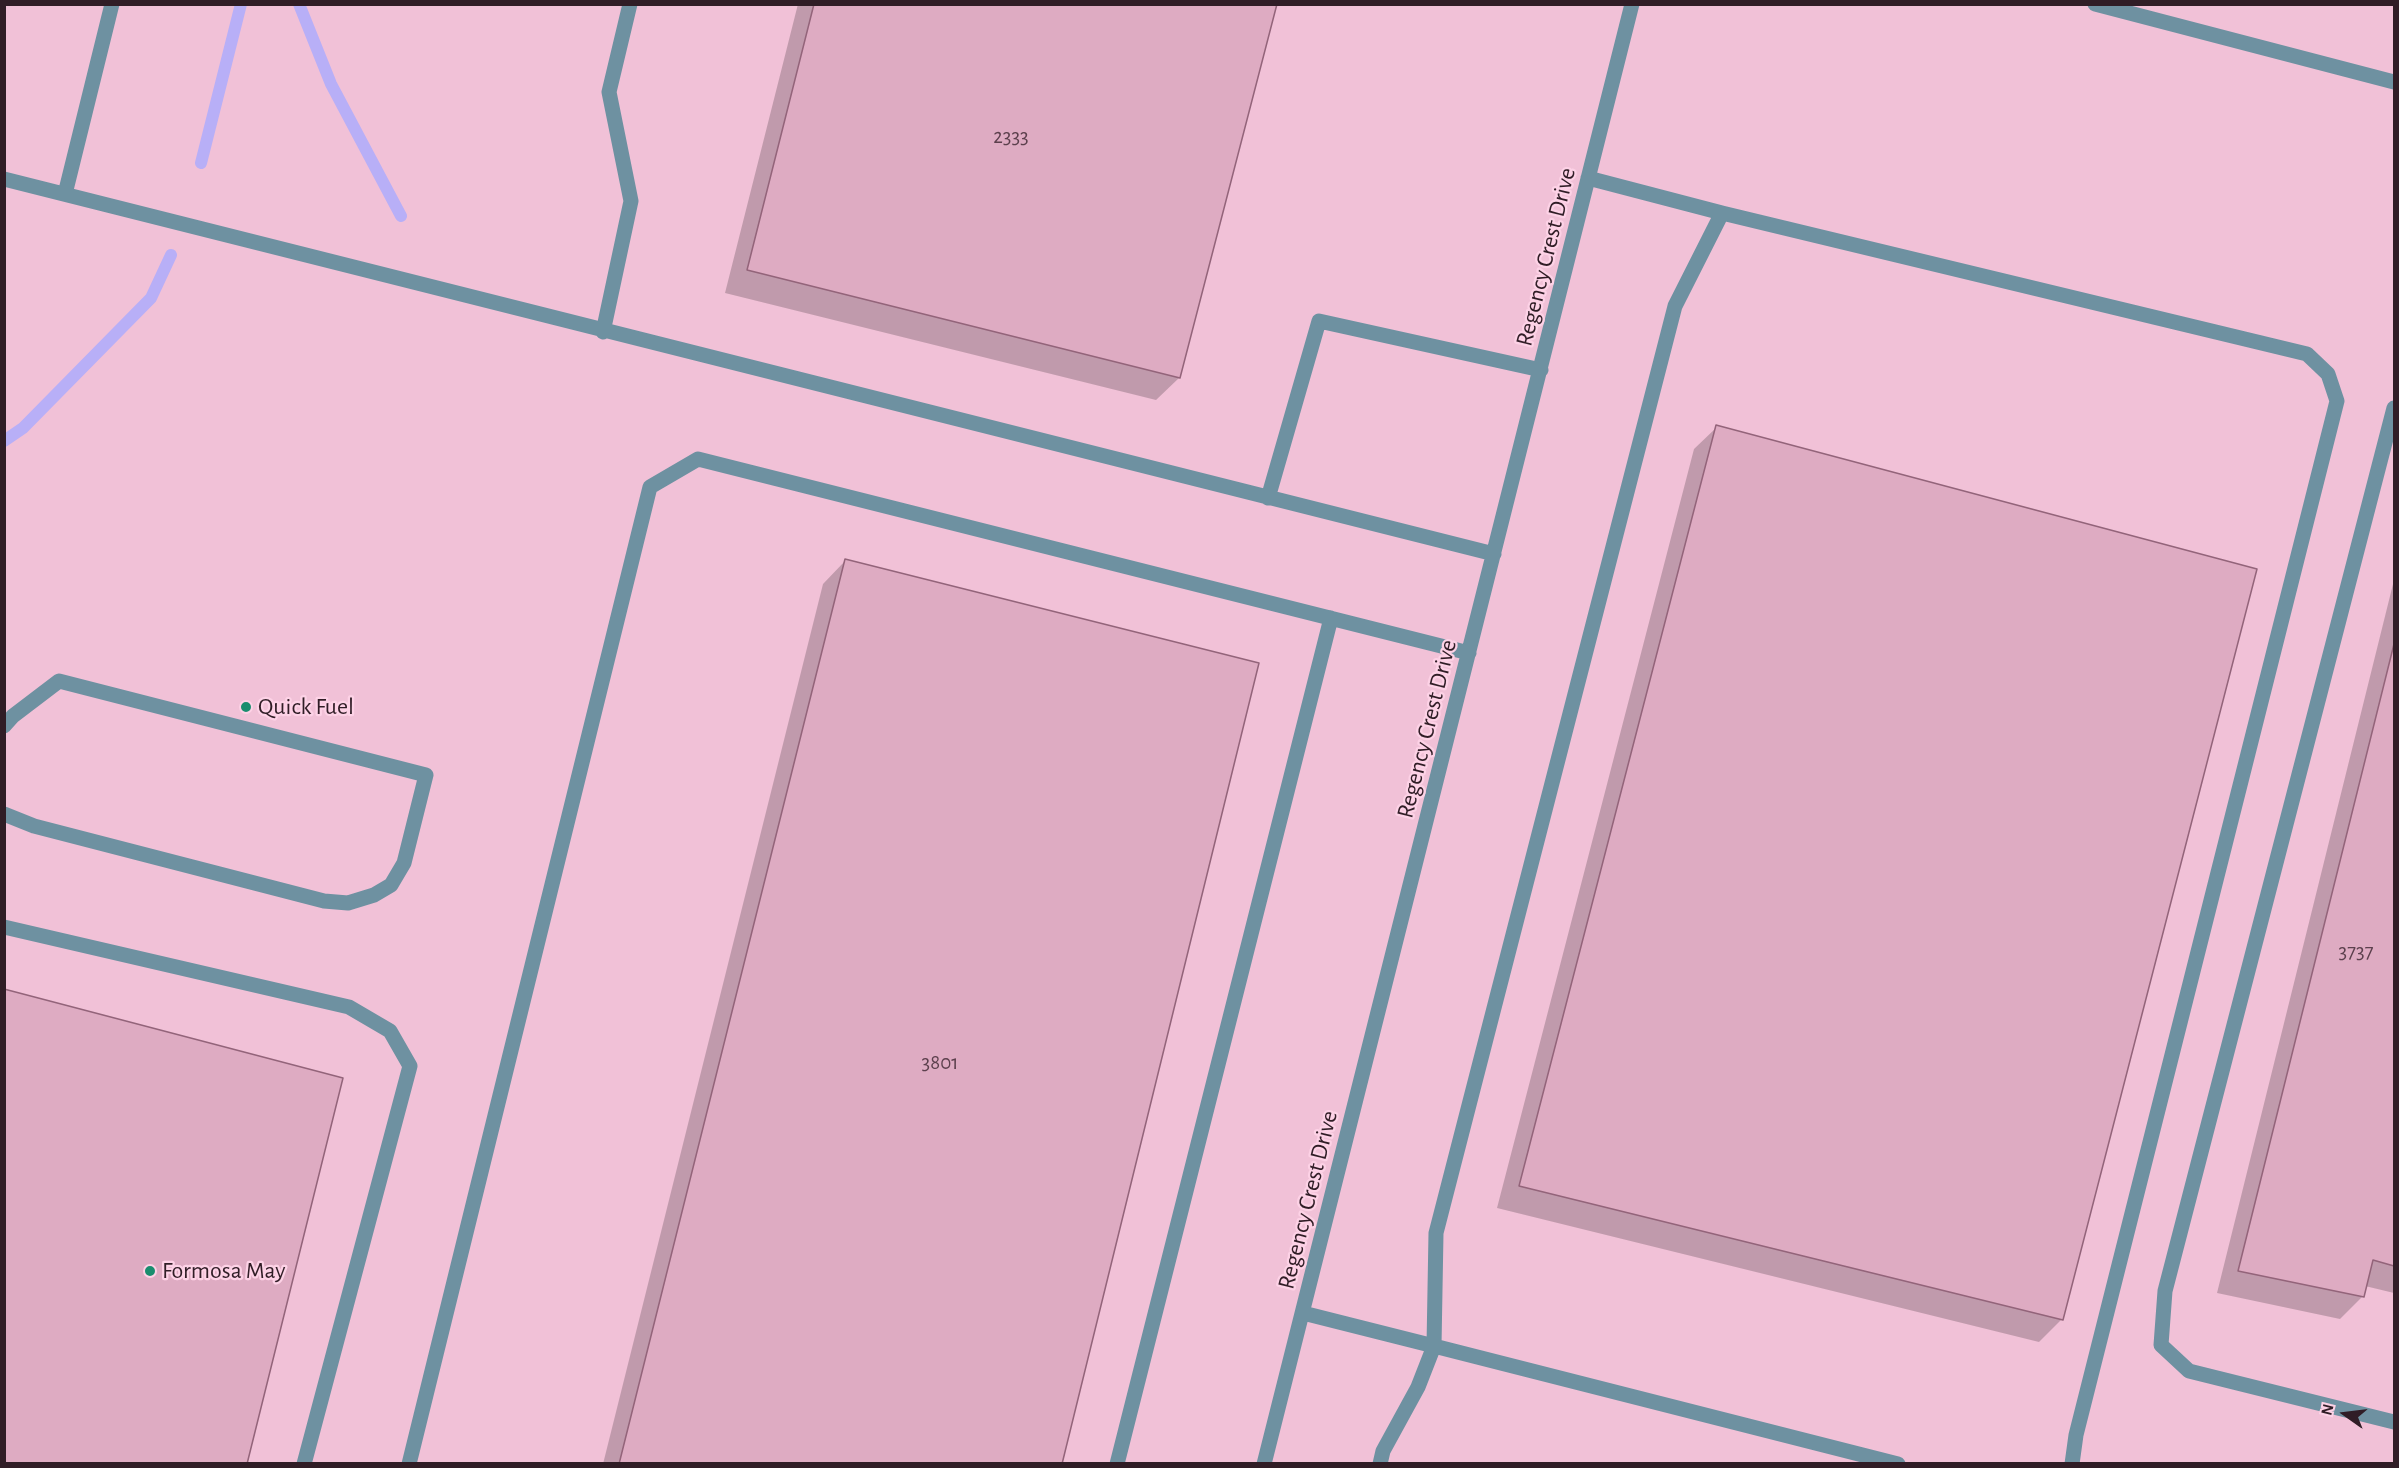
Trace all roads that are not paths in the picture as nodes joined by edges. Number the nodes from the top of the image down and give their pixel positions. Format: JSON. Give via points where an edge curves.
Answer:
{"nodes":[{"id":1,"x":112,"y":4,"type":"edge"},
{"id":2,"x":630,"y":4,"type":"edge"},
{"id":3,"x":1632,"y":4,"type":"edge"},
{"id":4,"x":2095,"y":4,"type":"edge"},
{"id":5,"x":2394,"y":82,"type":"edge"},
{"id":6,"x":1588,"y":178,"type":"junction"},
{"id":7,"x":4,"y":179,"type":"edge"},
{"id":8,"x":65,"y":194,"type":"junction"},
{"id":9,"x":1722,"y":213,"type":"junction"},
{"id":10,"x":603,"y":332,"type":"junction"},
{"id":11,"x":1541,"y":370,"type":"junction"},
{"id":12,"x":2394,"y":408,"type":"edge"},
{"id":13,"x":1268,"y":498,"type":"junction"},
{"id":14,"x":1494,"y":554,"type":"junction"},
{"id":15,"x":1331,"y":618,"type":"junction"},
{"id":16,"x":1470,"y":653,"type":"junction"},
{"id":17,"x":4,"y":726,"type":"edge"},
{"id":18,"x":4,"y":814,"type":"edge"},
{"id":19,"x":4,"y":927,"type":"edge"},
{"id":20,"x":1303,"y":1313,"type":"junction"},
{"id":21,"x":1434,"y":1346,"type":"junction"},
{"id":22,"x":2394,"y":1422,"type":"edge"},
{"id":23,"x":304,"y":1464,"type":"edge"},
{"id":24,"x":408,"y":1464,"type":"edge"},
{"id":25,"x":1118,"y":1464,"type":"edge"},
{"id":26,"x":1264,"y":1464,"type":"edge"},
{"id":27,"x":1380,"y":1464,"type":"edge"},
{"id":28,"x":1898,"y":1464,"type":"edge"},
{"id":29,"x":2072,"y":1464,"type":"edge"}],
"edges":[{"from":1,"to":8,"type":"street"},
{"from":2,"to":10,"type":"street","via":[[609,92],[631,201]]},
{"from":3,"to":6,"type":"street","name":"Regency Crest Drive"},
{"from":4,"to":5,"type":"street"},
{"from":6,"to":9,"type":"street"},
{"from":6,"to":11,"type":"street","name":"Regency Crest Drive"},
{"from":7,"to":8,"type":"street"},
{"from":8,"to":10,"type":"street"},
{"from":9,"to":21,"type":"street","via":[[1675,306],[1436,1233]]},
{"from":9,"to":29,"type":"street","via":[[2307,354],[2328,374],[2337,401],[2076,1435]]},
{"from":10,"to":13,"type":"street"},
{"from":11,"to":13,"type":"street","via":[[1318,321]]},
{"from":11,"to":14,"type":"street","name":"Regency Crest Drive"},
{"from":12,"to":22,"type":"street","via":[[2165,1291],[2161,1345],[2189,1371]]},
{"from":13,"to":14,"type":"street"},
{"from":14,"to":16,"type":"street","name":"Regency Crest Drive"},
{"from":15,"to":16,"type":"street"},
{"from":15,"to":24,"type":"street","via":[[698,459],[650,487]]},
{"from":15,"to":25,"type":"street"},
{"from":16,"to":20,"type":"street","name":"Regency Crest Drive"},
{"from":17,"to":18,"type":"street","via":[[59,681],[426,775],[404,863],[391,885],[348,903],[324,901],[34,826]]},
{"from":19,"to":23,"type":"street","via":[[349,1007],[390,1031],[410,1066]]},
{"from":20,"to":21,"type":"street"},
{"from":20,"to":26,"type":"street","name":"Regency Crest Drive"},
{"from":21,"to":27,"type":"street"},
{"from":21,"to":28,"type":"street"}]}
